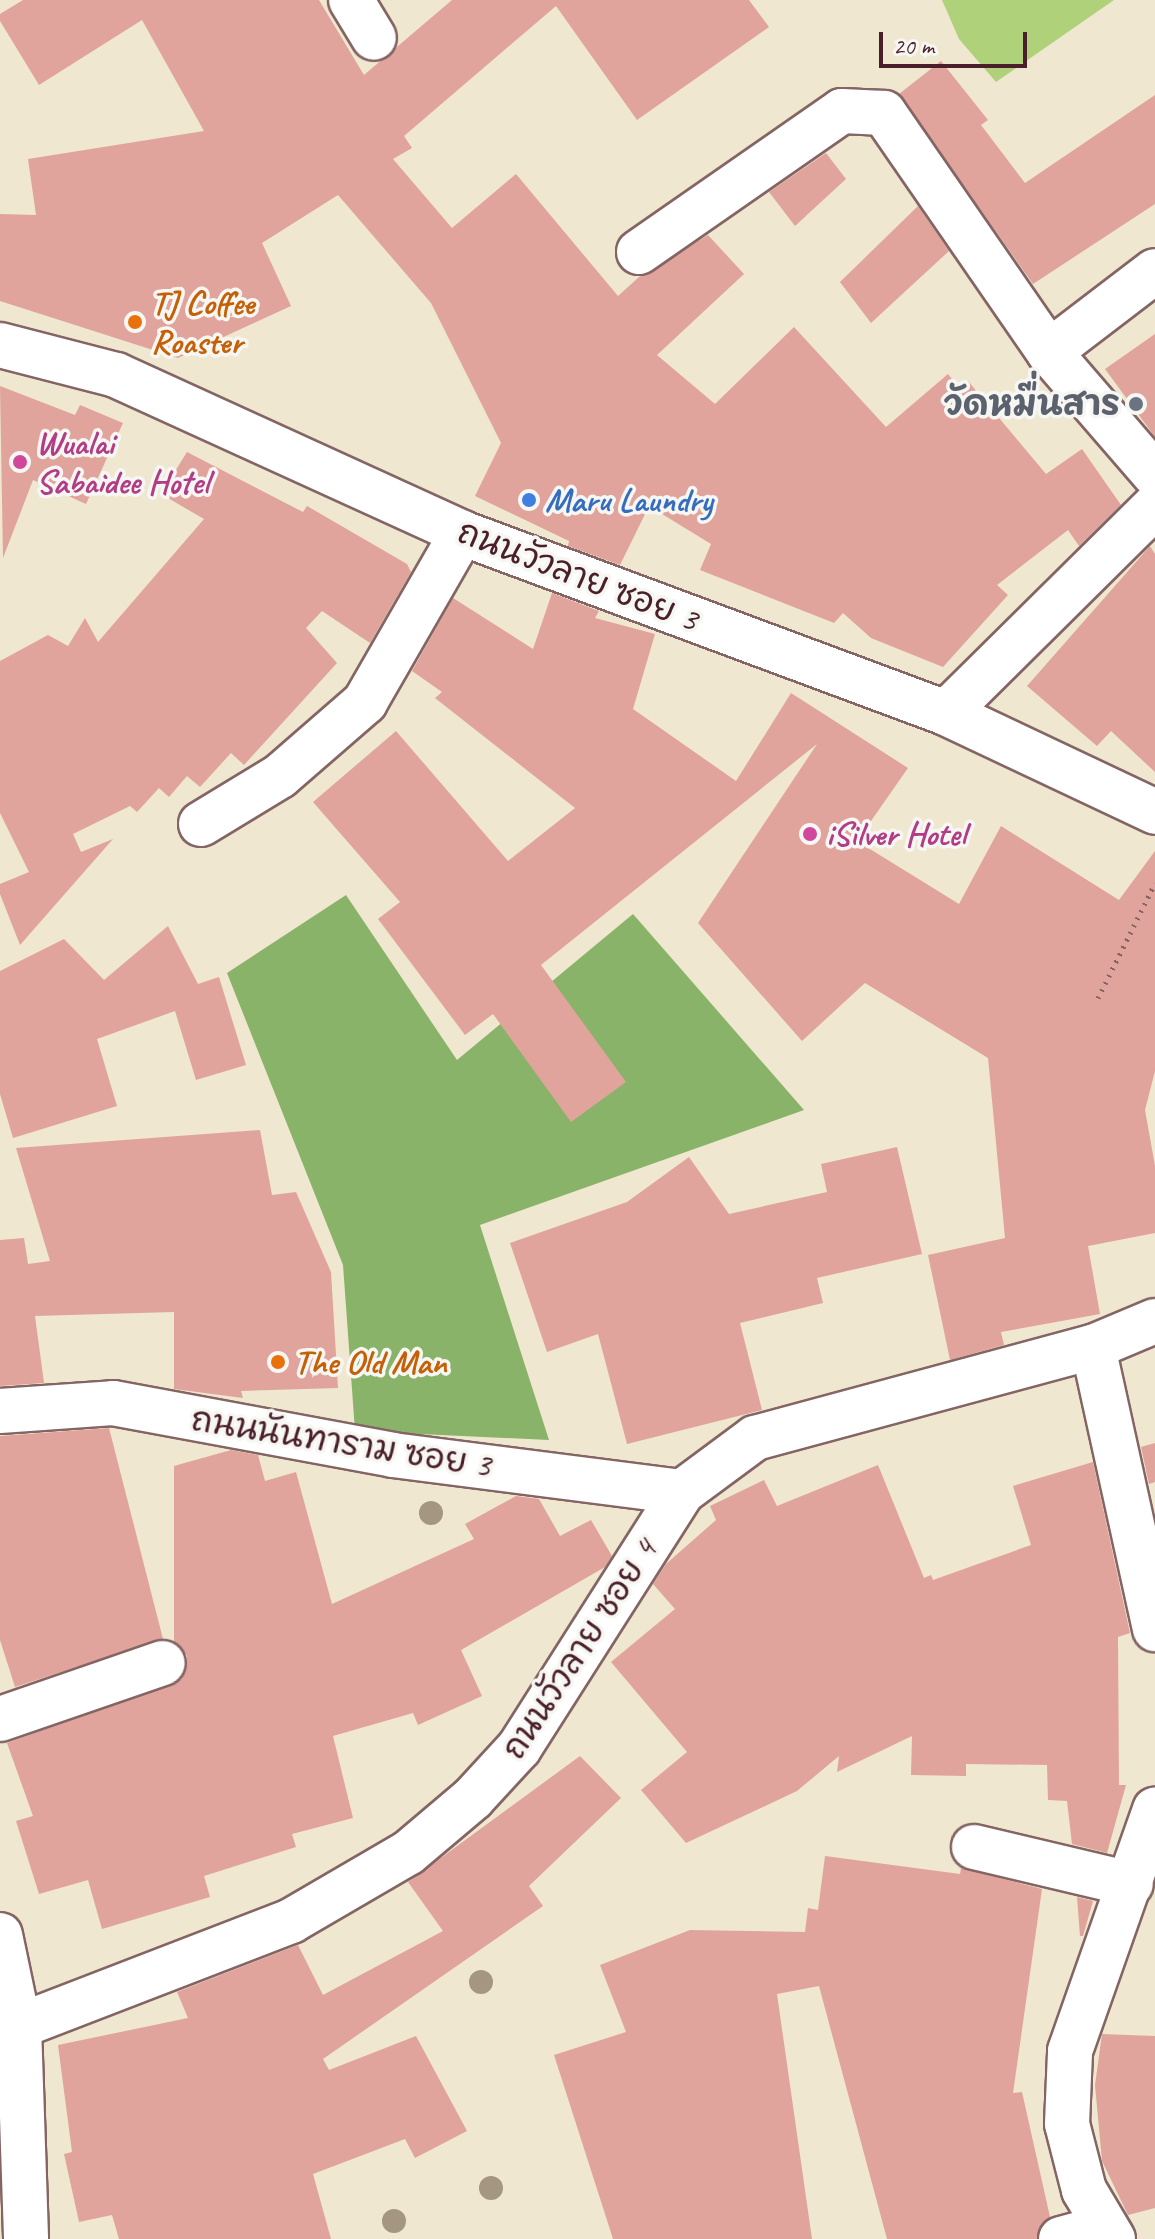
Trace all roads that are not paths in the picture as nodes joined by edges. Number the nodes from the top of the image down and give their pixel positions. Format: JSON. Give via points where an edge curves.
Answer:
{"nodes":[{"id":1,"x":351,"y":0,"type":"edge"},
{"id":2,"x":374,"y":38,"type":"dead end"},
{"id":3,"x":639,"y":252,"type":"dead end"},
{"id":4,"x":1155,"y":271,"type":"edge"},
{"id":5,"x":0,"y":345,"type":"edge"},
{"id":6,"x":1049,"y":352,"type":"junction"},
{"id":7,"x":1155,"y":475,"type":"edge"},
{"id":8,"x":1155,"y":506,"type":"edge"},
{"id":9,"x":462,"y":533,"type":"junction"},
{"id":10,"x":946,"y":713,"type":"junction"},
{"id":11,"x":1155,"y":812,"type":"edge"},
{"id":12,"x":201,"y":824,"type":"dead end"},
{"id":13,"x":1155,"y":1321,"type":"edge"},
{"id":14,"x":1093,"y":1347,"type":"junction"},
{"id":15,"x":0,"y":1411,"type":"edge"},
{"id":16,"x":682,"y":1492,"type":"junction"},
{"id":17,"x":1155,"y":1629,"type":"edge"},
{"id":18,"x":163,"y":1663,"type":"dead end"},
{"id":19,"x":0,"y":1719,"type":"edge"},
{"id":20,"x":1155,"y":1809,"type":"edge"},
{"id":21,"x":974,"y":1847,"type":"dead end"},
{"id":22,"x":1131,"y":1884,"type":"junction"},
{"id":23,"x":0,"y":1935,"type":"edge"},
{"id":24,"x":19,"y":2026,"type":"junction"},
{"id":25,"x":12,"y":2162,"type":"edge"},
{"id":26,"x":1109,"y":2233,"type":"edge"},
{"id":27,"x":26,"y":2239,"type":"edge"},
{"id":28,"x":1061,"y":2239,"type":"edge"}],
"edges":[{"from":1,"to":2,"type":"street"},
{"from":3,"to":6,"type":"street","via":[[842,111],[884,113]]},
{"from":4,"to":6,"type":"street"},
{"from":5,"to":9,"type":"street","name":"ถนนวัวลาย ซอย 3","via":[[116,375]]},
{"from":6,"to":7,"type":"street"},
{"from":8,"to":10,"type":"street"},
{"from":9,"to":10,"type":"street","name":"ถนนวัวลาย ซอย 3"},
{"from":9,"to":12,"type":"street","via":[[365,702],[280,776]]},
{"from":10,"to":11,"type":"street","name":"ถนนวัวลาย ซอย 3"},
{"from":13,"to":14,"type":"street","name":"ถนนวัวลาย ซอย 4"},
{"from":14,"to":16,"type":"street","name":"ถนนวัวลาย ซอย 4","via":[[755,1438]]},
{"from":14,"to":17,"type":"street"},
{"from":15,"to":16,"type":"street","name":"ถนนนันทาราม ซอย 3","via":[[113,1403],[393,1455]]},
{"from":16,"to":24,"type":"street","name":"ถนนวัวลาย ซอย 4","via":[[519,1748],[473,1798],[408,1853],[291,1921]]},
{"from":18,"to":19,"type":"street"},
{"from":20,"to":22,"type":"street"},
{"from":21,"to":22,"type":"street"},
{"from":22,"to":26,"type":"street","via":[[1070,2051],[1067,2124],[1084,2190]]},
{"from":23,"to":24,"type":"street"},
{"from":24,"to":25,"type":"street"},
{"from":25,"to":27,"type":"street"},
{"from":26,"to":28,"type":"street"}]}
